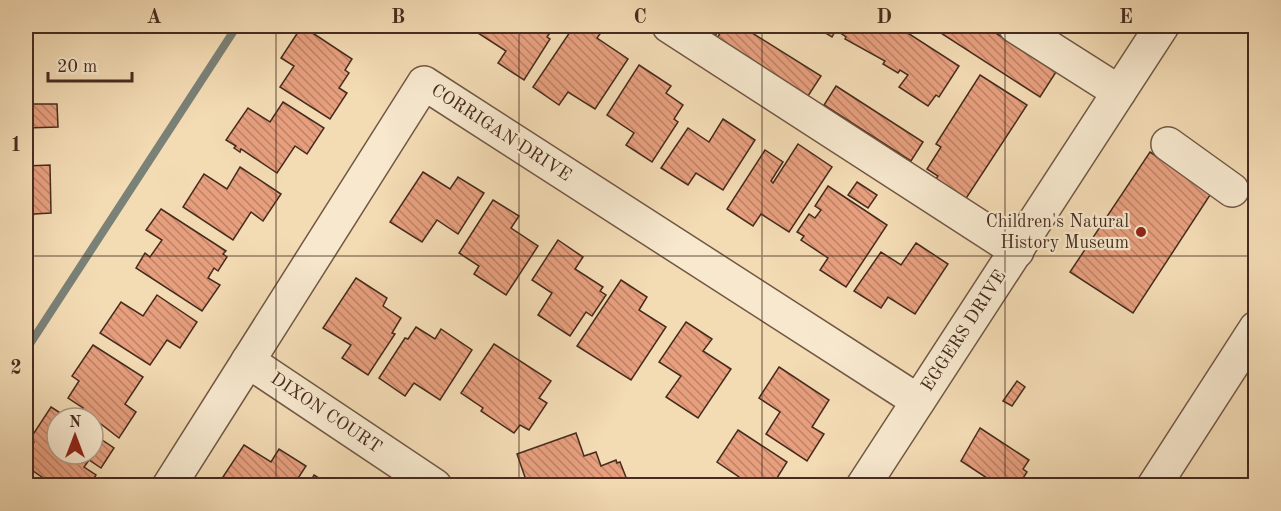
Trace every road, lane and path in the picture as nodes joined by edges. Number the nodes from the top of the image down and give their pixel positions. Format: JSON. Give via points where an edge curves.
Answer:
{"nodes":[{"id":1,"x":669,"y":26,"type":"edge"},
{"id":2,"x":1015,"y":26,"type":"edge"},
{"id":3,"x":1162,"y":26,"type":"edge"},
{"id":4,"x":1119,"y":92,"type":"junction"},
{"id":5,"x":1168,"y":144,"type":"dead end"},
{"id":6,"x":1232,"y":190,"type":"dead end"},
{"id":7,"x":1017,"y":251,"type":"junction"},
{"id":8,"x":1254,"y":335,"type":"edge"},
{"id":9,"x":248,"y":361,"type":"junction"},
{"id":10,"x":918,"y":401,"type":"junction"},
{"id":11,"x":169,"y":486,"type":"edge"},
{"id":12,"x":435,"y":486,"type":"edge"},
{"id":13,"x":863,"y":486,"type":"edge"},
{"id":14,"x":1154,"y":486,"type":"edge"}],
"edges":[{"from":1,"to":7,"type":"street"},
{"from":2,"to":4,"type":"street"},
{"from":3,"to":4,"type":"street","name":"EGGERS DRIVE"},
{"from":4,"to":7,"type":"street","name":"EGGERS DRIVE"},
{"from":5,"to":6,"type":"street"},
{"from":7,"to":10,"type":"street","name":"EGGERS DRIVE"},
{"from":8,"to":14,"type":"street"},
{"from":9,"to":10,"type":"street","name":"CORRIGAN DRIVE","via":[[424,83]]},
{"from":9,"to":11,"type":"street","name":"CORRIGAN DRIVE"},
{"from":9,"to":12,"type":"street","name":"DIXON COURT"},
{"from":10,"to":13,"type":"street","name":"EGGERS DRIVE"}]}
